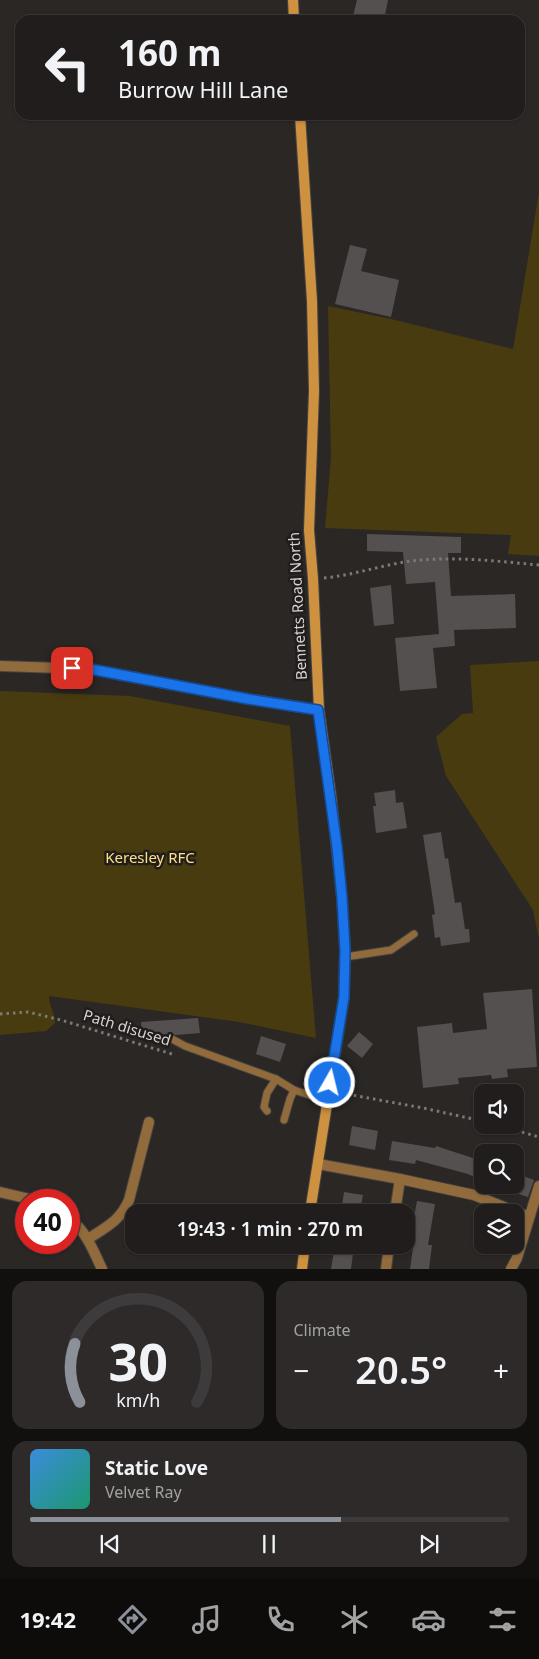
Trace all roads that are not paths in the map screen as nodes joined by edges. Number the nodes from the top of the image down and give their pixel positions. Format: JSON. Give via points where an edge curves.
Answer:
{"nodes":[{"id":1,"x":293,"y":0,"type":"edge"},
{"id":2,"x":294,"y":15,"type":"edge"},
{"id":3,"x":300,"y":120,"type":"edge"},
{"id":4,"x":0,"y":666,"type":"edge"},
{"id":5,"x":318,"y":710,"type":"junction"},
{"id":6,"x":414,"y":934,"type":"dead end"},
{"id":7,"x":345,"y":957,"type":"junction"},
{"id":8,"x":172,"y":1039,"type":"dead end"},
{"id":9,"x":276,"y":1079,"type":"junction"},
{"id":10,"x":294,"y":1090,"type":"junction"},
{"id":11,"x":328,"y":1101,"type":"junction"},
{"id":12,"x":267,"y":1111,"type":"dead end"},
{"id":13,"x":284,"y":1120,"type":"dead end"},
{"id":14,"x":149,"y":1122,"type":"dead end"},
{"id":15,"x":318,"y":1164,"type":"junction"},
{"id":16,"x":400,"y":1179,"type":"junction"},
{"id":17,"x":539,"y":1186,"type":"edge"},
{"id":18,"x":0,"y":1192,"type":"edge"},
{"id":19,"x":15,"y":1196,"type":"edge"},
{"id":20,"x":311,"y":1204,"type":"edge"},
{"id":21,"x":396,"y":1204,"type":"edge"},
{"id":22,"x":529,"y":1217,"type":"junction"},
{"id":23,"x":80,"y":1229,"type":"edge"},
{"id":24,"x":88,"y":1239,"type":"junction"},
{"id":25,"x":304,"y":1254,"type":"edge"},
{"id":26,"x":388,"y":1254,"type":"edge"},
{"id":27,"x":102,"y":1269,"type":"edge"},
{"id":28,"x":302,"y":1269,"type":"edge"},
{"id":29,"x":386,"y":1269,"type":"edge"},
{"id":30,"x":511,"y":1269,"type":"edge"}],
"edges":[{"from":1,"to":2,"type":"street"},
{"from":3,"to":5,"type":"street","name":"Bennetts Road North","via":[[312,301],[314,391],[309,530]]},
{"from":4,"to":5,"type":"street","via":[[90,669]]},
{"from":5,"to":7,"type":"street","name":"Bennetts Road North","via":[[331,796]]},
{"from":6,"to":7,"type":"lane","via":[[391,950]]},
{"from":7,"to":11,"type":"street","name":"Bennetts Road North","via":[[344,997]]},
{"from":8,"to":9,"type":"lane"},
{"from":9,"to":10,"type":"lane"},
{"from":9,"to":12,"type":"lane","via":[[267,1093],[264,1107]]},
{"from":10,"to":11,"type":"lane"},
{"from":10,"to":13,"type":"lane"},
{"from":11,"to":15,"type":"street","name":"Bennetts Road North"},
{"from":14,"to":24,"type":"street","via":[[124,1212],[115,1222]]},
{"from":15,"to":16,"type":"street"},
{"from":15,"to":20,"type":"street","name":"Bennetts Road North"},
{"from":16,"to":21,"type":"street"},
{"from":16,"to":22,"type":"street","via":[[474,1195]]},
{"from":17,"to":22,"type":"street"},
{"from":18,"to":19,"type":"street"},
{"from":22,"to":30,"type":"street"},
{"from":23,"to":24,"type":"street"},
{"from":24,"to":27,"type":"street"},
{"from":25,"to":28,"type":"street"},
{"from":26,"to":29,"type":"street"}]}
